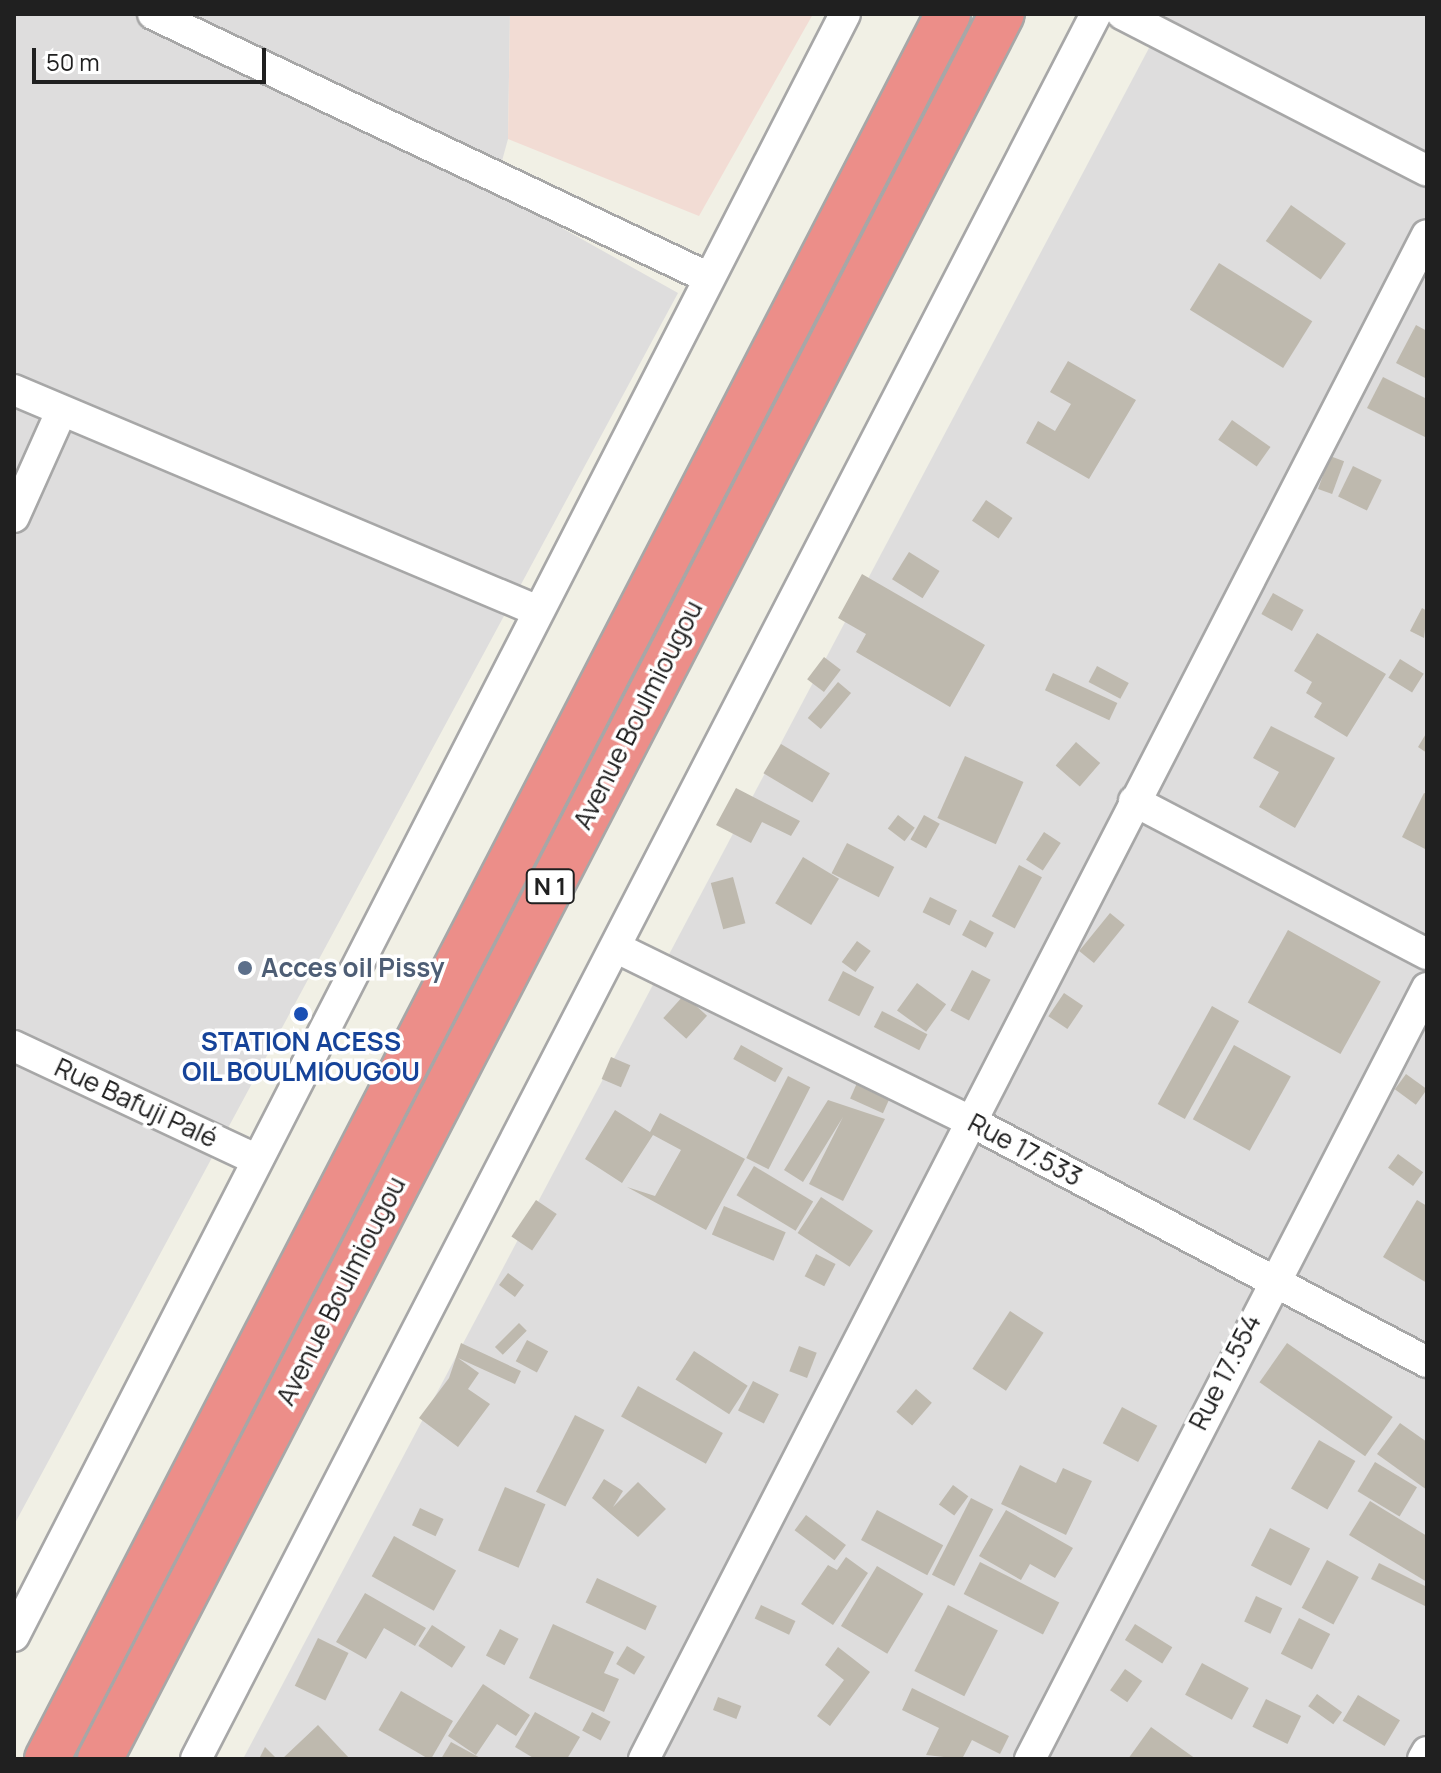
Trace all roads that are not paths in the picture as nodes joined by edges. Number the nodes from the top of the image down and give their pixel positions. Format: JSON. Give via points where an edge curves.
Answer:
{"nodes":[{"id":1,"x":153,"y":14,"type":"edge"},
{"id":2,"x":845,"y":14,"type":"edge"},
{"id":3,"x":948,"y":14,"type":"edge"},
{"id":4,"x":1002,"y":14,"type":"edge"},
{"id":5,"x":1096,"y":14,"type":"edge"},
{"id":6,"x":1122,"y":14,"type":"edge"},
{"id":7,"x":1427,"y":171,"type":"edge"},
{"id":8,"x":1427,"y":235,"type":"edge"},
{"id":9,"x":709,"y":278,"type":"junction"},
{"id":10,"x":14,"y":390,"type":"edge"},
{"id":11,"x":61,"y":412,"type":"junction"},
{"id":12,"x":14,"y":517,"type":"edge"},
{"id":13,"x":538,"y":611,"type":"junction"},
{"id":14,"x":1134,"y":801,"type":"junction"},
{"id":15,"x":617,"y":948,"type":"junction"},
{"id":16,"x":1427,"y":954,"type":"edge"},
{"id":17,"x":1427,"y":988,"type":"edge"},
{"id":18,"x":14,"y":1046,"type":"edge"},
{"id":19,"x":970,"y":1121,"type":"junction"},
{"id":20,"x":257,"y":1160,"type":"junction"},
{"id":21,"x":1271,"y":1281,"type":"junction"},
{"id":22,"x":1427,"y":1362,"type":"edge"},
{"id":23,"x":14,"y":1636,"type":"edge"},
{"id":24,"x":1427,"y":1752,"type":"edge"},
{"id":25,"x":47,"y":1759,"type":"edge"},
{"id":26,"x":100,"y":1759,"type":"edge"},
{"id":27,"x":196,"y":1759,"type":"edge"},
{"id":28,"x":644,"y":1759,"type":"edge"},
{"id":29,"x":1030,"y":1759,"type":"edge"},
{"id":30,"x":1423,"y":1759,"type":"edge"}],
"edges":[{"from":1,"to":9,"type":"street"},
{"from":2,"to":9,"type":"street"},
{"from":3,"to":25,"type":"highway","name":"Avenue Boulmiougou","number":"N 1"},
{"from":4,"to":26,"type":"highway","name":"Avenue Boulmiougou","number":"N 1"},
{"from":5,"to":15,"type":"street"},
{"from":6,"to":7,"type":"street"},
{"from":8,"to":14,"type":"street"},
{"from":9,"to":13,"type":"street"},
{"from":10,"to":11,"type":"street"},
{"from":11,"to":12,"type":"street"},
{"from":11,"to":13,"type":"street"},
{"from":13,"to":20,"type":"street"},
{"from":14,"to":16,"type":"street"},
{"from":14,"to":19,"type":"street"},
{"from":15,"to":19,"type":"street","name":"Rue 17.533"},
{"from":15,"to":27,"type":"street"},
{"from":17,"to":21,"type":"street","name":"Rue 17.554"},
{"from":18,"to":20,"type":"street","name":"Rue Bafuji Palé"},
{"from":19,"to":21,"type":"street","name":"Rue 17.533"},
{"from":19,"to":28,"type":"street"},
{"from":20,"to":23,"type":"street"},
{"from":21,"to":22,"type":"street","name":"Rue 17.533"},
{"from":21,"to":29,"type":"street","name":"Rue 17.554"},
{"from":24,"to":30,"type":"street"}]}
